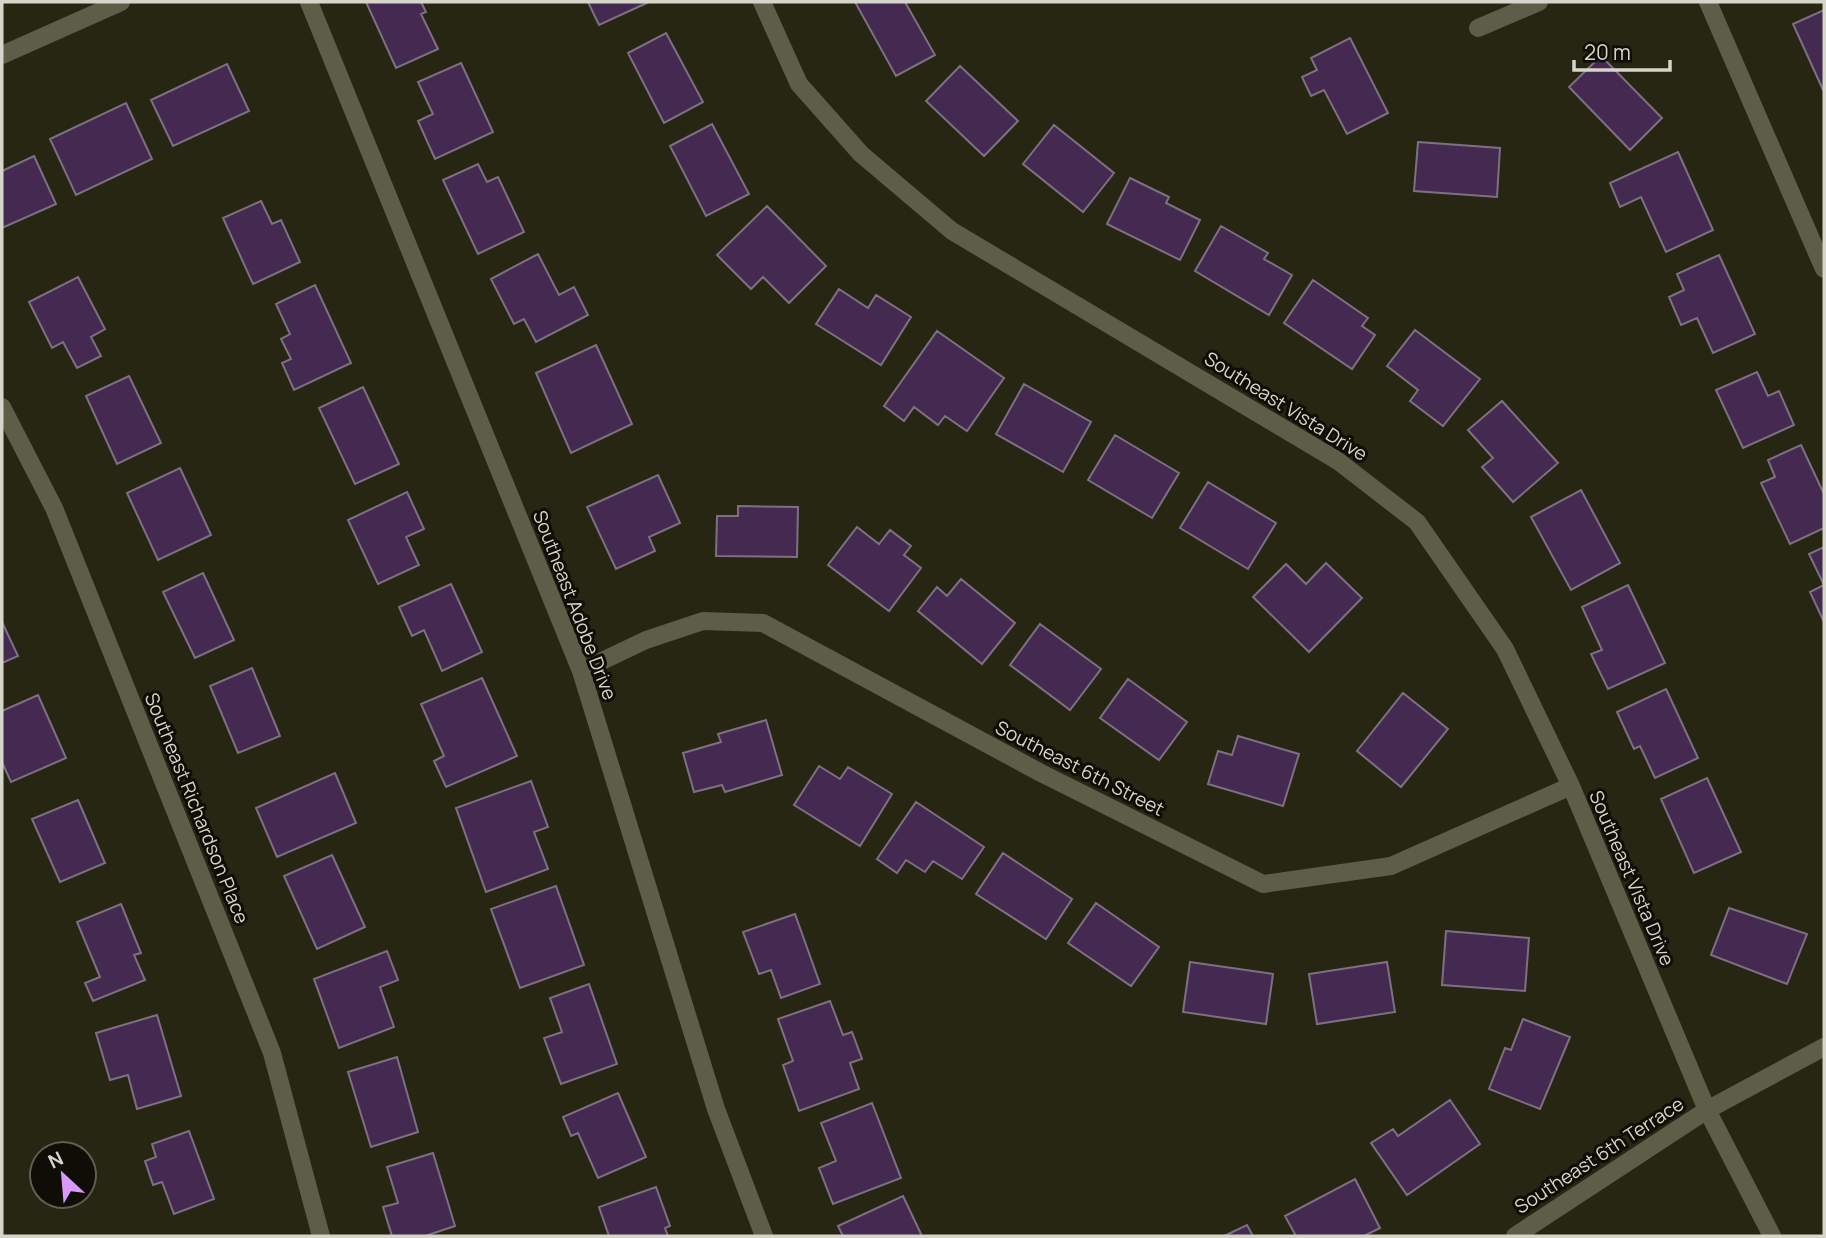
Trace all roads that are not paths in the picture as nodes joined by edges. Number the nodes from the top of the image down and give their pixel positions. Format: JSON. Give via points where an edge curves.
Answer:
{"nodes":[{"id":1,"x":121,"y":2,"type":"edge"},
{"id":2,"x":309,"y":2,"type":"edge"},
{"id":3,"x":762,"y":2,"type":"edge"},
{"id":4,"x":1539,"y":2,"type":"edge"},
{"id":5,"x":1708,"y":2,"type":"edge"},
{"id":6,"x":1478,"y":28,"type":"dead end"},
{"id":7,"x":2,"y":55,"type":"edge"},
{"id":8,"x":1824,"y":269,"type":"edge"},
{"id":9,"x":2,"y":407,"type":"edge"},
{"id":10,"x":581,"y":671,"type":"junction"},
{"id":11,"x":1571,"y":786,"type":"junction"},
{"id":12,"x":1824,"y":1047,"type":"edge"},
{"id":13,"x":1707,"y":1110,"type":"junction"},
{"id":14,"x":321,"y":1236,"type":"edge"},
{"id":15,"x":764,"y":1236,"type":"edge"},
{"id":16,"x":1515,"y":1236,"type":"edge"},
{"id":17,"x":1772,"y":1236,"type":"edge"}],
"edges":[{"from":1,"to":7,"type":"street"},
{"from":2,"to":10,"type":"street","name":"Southeast Adobe Drive"},
{"from":3,"to":11,"type":"street","name":"Southeast Vista Drive","via":[[799,85],[862,154],[952,231],[1339,461],[1417,522],[1506,649]]},
{"from":4,"to":6,"type":"street"},
{"from":5,"to":8,"type":"street"},
{"from":9,"to":14,"type":"street","name":"Southeast Richardson Place","via":[[54,508],[272,1053]]},
{"from":10,"to":11,"type":"street","name":"Southeast 6th Street","via":[[646,640],[703,621],[763,623],[1041,773],[1263,884],[1391,866]]},
{"from":10,"to":15,"type":"street","name":"Southeast Adobe Drive","via":[[716,1109]]},
{"from":11,"to":13,"type":"street","name":"Southeast Vista Drive"},
{"from":12,"to":13,"type":"street","name":"Southeast 6th Terrace"},
{"from":13,"to":16,"type":"street","name":"Southeast 6th Terrace"},
{"from":13,"to":17,"type":"street","name":"Southeast Vista Drive"}]}
